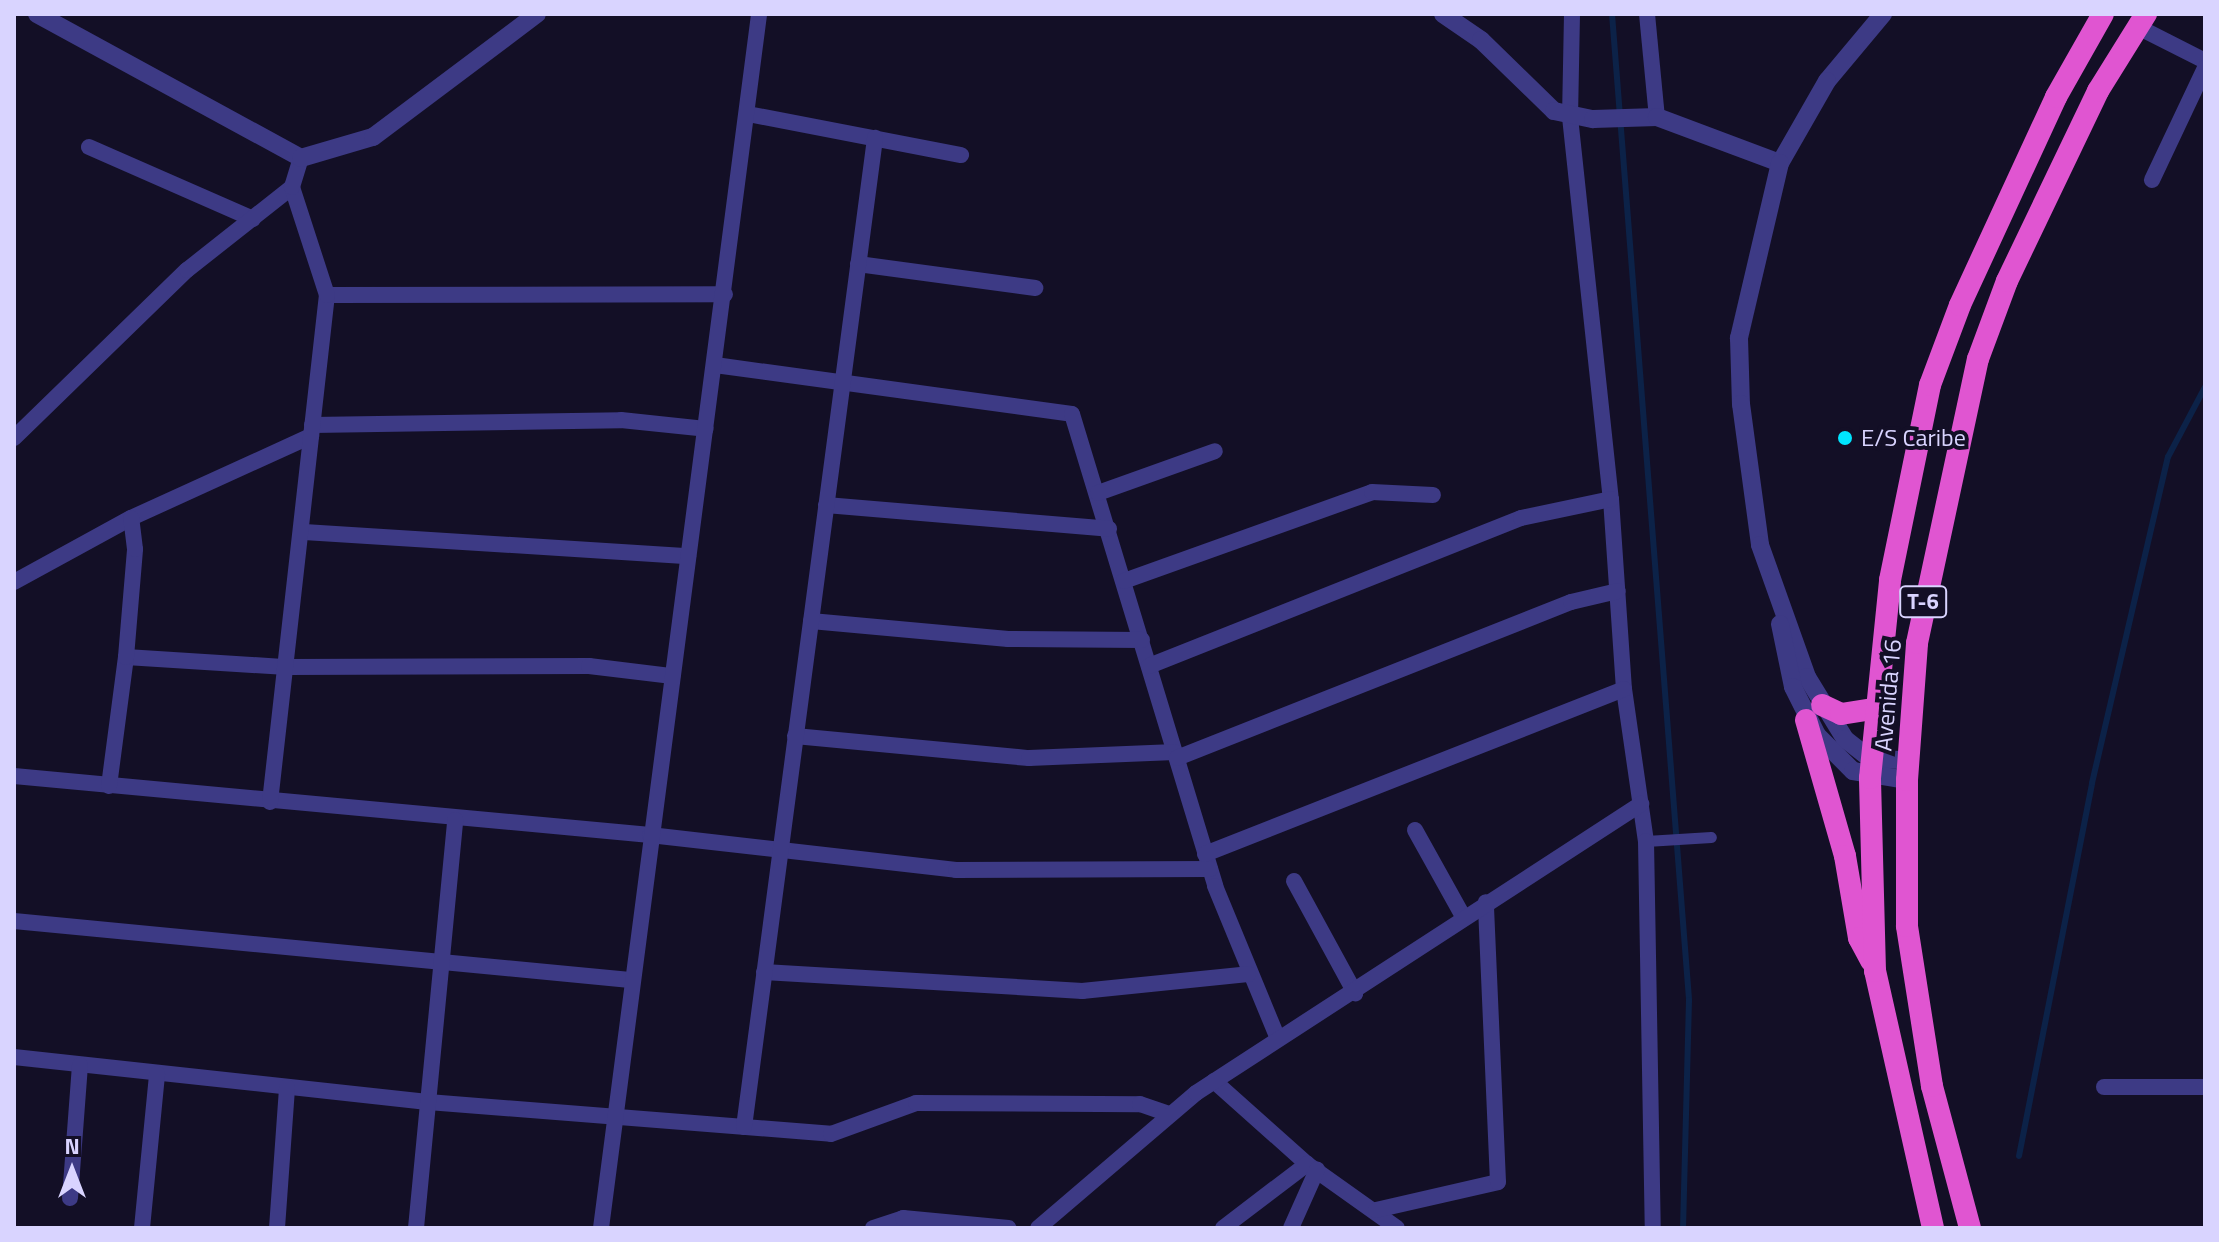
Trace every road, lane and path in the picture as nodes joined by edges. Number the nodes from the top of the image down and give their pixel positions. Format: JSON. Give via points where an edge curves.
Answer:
{"nodes":[{"id":1,"x":37,"y":14,"type":"edge"},
{"id":2,"x":537,"y":14,"type":"edge"},
{"id":3,"x":759,"y":14,"type":"edge"},
{"id":4,"x":1443,"y":14,"type":"edge"},
{"id":5,"x":1572,"y":14,"type":"edge"},
{"id":6,"x":1647,"y":14,"type":"edge"},
{"id":7,"x":1883,"y":14,"type":"edge"},
{"id":8,"x":2103,"y":14,"type":"edge"},
{"id":9,"x":2142,"y":20,"type":"edge"},
{"id":10,"x":65,"y":21,"type":"edge"},
{"id":11,"x":2205,"y":61,"type":"edge"},
{"id":12,"x":2205,"y":68,"type":"edge"},
{"id":13,"x":748,"y":114,"type":"junction"},
{"id":14,"x":1570,"y":117,"type":"junction"},
{"id":15,"x":1650,"y":118,"type":"junction"},
{"id":16,"x":875,"y":138,"type":"junction"},
{"id":17,"x":89,"y":147,"type":"dead end"},
{"id":18,"x":961,"y":155,"type":"dead end"},
{"id":19,"x":301,"y":158,"type":"junction"},
{"id":20,"x":1780,"y":163,"type":"junction"},
{"id":21,"x":2152,"y":180,"type":"dead end"},
{"id":22,"x":292,"y":187,"type":"junction"},
{"id":23,"x":253,"y":219,"type":"junction"},
{"id":24,"x":858,"y":264,"type":"junction"},
{"id":25,"x":1035,"y":288,"type":"dead end"},
{"id":26,"x":725,"y":294,"type":"junction"},
{"id":27,"x":327,"y":295,"type":"junction"},
{"id":28,"x":715,"y":365,"type":"junction"},
{"id":29,"x":842,"y":382,"type":"junction"},
{"id":30,"x":706,"y":429,"type":"junction"},
{"id":31,"x":312,"y":430,"type":"junction"},
{"id":32,"x":14,"y":438,"type":"edge"},
{"id":33,"x":1215,"y":451,"type":"dead end"},
{"id":34,"x":1098,"y":493,"type":"junction"},
{"id":35,"x":1433,"y":495,"type":"dead end"},
{"id":36,"x":1611,"y":499,"type":"junction"},
{"id":37,"x":826,"y":505,"type":"junction"},
{"id":38,"x":131,"y":518,"type":"junction"},
{"id":39,"x":1109,"y":529,"type":"junction"},
{"id":40,"x":304,"y":532,"type":"junction"},
{"id":41,"x":688,"y":556,"type":"junction"},
{"id":42,"x":1124,"y":581,"type":"junction"},
{"id":43,"x":14,"y":582,"type":"edge"},
{"id":44,"x":1618,"y":591,"type":"junction"},
{"id":45,"x":811,"y":621,"type":"junction"},
{"id":46,"x":1142,"y":640,"type":"junction"},
{"id":47,"x":126,"y":657,"type":"junction"},
{"id":48,"x":1149,"y":666,"type":"junction"},
{"id":49,"x":287,"y":667,"type":"junction"},
{"id":50,"x":672,"y":676,"type":"junction"},
{"id":51,"x":1624,"y":689,"type":"junction"},
{"id":52,"x":1873,"y":709,"type":"junction"},
{"id":53,"x":1814,"y":712,"type":"junction"},
{"id":54,"x":795,"y":736,"type":"junction"},
{"id":55,"x":1176,"y":755,"type":"junction"},
{"id":56,"x":1871,"y":768,"type":"junction"},
{"id":57,"x":1908,"y":770,"type":"junction"},
{"id":58,"x":14,"y":776,"type":"edge"},
{"id":59,"x":109,"y":786,"type":"junction"},
{"id":60,"x":270,"y":802,"type":"junction"},
{"id":61,"x":1641,"y":804,"type":"junction"},
{"id":62,"x":455,"y":820,"type":"junction"},
{"id":63,"x":1415,"y":830,"type":"dead end"},
{"id":64,"x":650,"y":835,"type":"junction"},
{"id":65,"x":1711,"y":837,"type":"dead end"},
{"id":66,"x":1646,"y":841,"type":"junction"},
{"id":67,"x":780,"y":853,"type":"junction"},
{"id":68,"x":1208,"y":862,"type":"junction"},
{"id":69,"x":1294,"y":881,"type":"dead end"},
{"id":70,"x":1486,"y":902,"type":"junction"},
{"id":71,"x":1464,"y":918,"type":"junction"},
{"id":72,"x":14,"y":921,"type":"edge"},
{"id":73,"x":441,"y":960,"type":"junction"},
{"id":74,"x":1875,"y":971,"type":"junction"},
{"id":75,"x":764,"y":972,"type":"junction"},
{"id":76,"x":1248,"y":974,"type":"junction"},
{"id":77,"x":630,"y":980,"type":"junction"},
{"id":78,"x":1355,"y":993,"type":"junction"},
{"id":79,"x":1278,"y":1039,"type":"junction"},
{"id":80,"x":14,"y":1057,"type":"edge"},
{"id":81,"x":80,"y":1065,"type":"junction"},
{"id":82,"x":157,"y":1074,"type":"junction"},
{"id":83,"x":1214,"y":1081,"type":"junction"},
{"id":84,"x":287,"y":1087,"type":"junction"},
{"id":85,"x":2104,"y":1087,"type":"dead end"},
{"id":86,"x":2205,"y":1087,"type":"edge"},
{"id":87,"x":428,"y":1102,"type":"junction"},
{"id":88,"x":1169,"y":1114,"type":"junction"},
{"id":89,"x":611,"y":1116,"type":"junction"},
{"id":90,"x":744,"y":1127,"type":"junction"},
{"id":91,"x":1312,"y":1167,"type":"junction"},
{"id":92,"x":70,"y":1198,"type":"dead end"},
{"id":93,"x":1376,"y":1210,"type":"junction"},
{"id":94,"x":142,"y":1228,"type":"edge"},
{"id":95,"x":277,"y":1228,"type":"edge"},
{"id":96,"x":416,"y":1228,"type":"edge"},
{"id":97,"x":601,"y":1228,"type":"edge"},
{"id":98,"x":873,"y":1228,"type":"edge"},
{"id":99,"x":1009,"y":1228,"type":"edge"},
{"id":100,"x":1038,"y":1228,"type":"edge"},
{"id":101,"x":1223,"y":1228,"type":"edge"},
{"id":102,"x":1291,"y":1228,"type":"edge"},
{"id":103,"x":1397,"y":1228,"type":"edge"},
{"id":104,"x":1653,"y":1228,"type":"edge"},
{"id":105,"x":1933,"y":1228,"type":"edge"},
{"id":106,"x":1970,"y":1228,"type":"edge"}],
"edges":[{"from":1,"to":10,"type":"street"},
{"from":2,"to":19,"type":"street","via":[[373,137]]},
{"from":3,"to":13,"type":"street"},
{"from":4,"to":14,"type":"street","via":[[1481,40],[1532,94]]},
{"from":5,"to":14,"type":"street"},
{"from":6,"to":15,"type":"street"},
{"from":7,"to":20,"type":"street","via":[[1827,81]]},
{"from":8,"to":52,"type":"highway","name":"Avenida 16","number":"T-6","via":[[1995,224],[1930,385],[1890,580]]},
{"from":9,"to":11,"type":"street"},
{"from":9,"to":57,"type":"highway","name":"Avenida 16","number":"T-6","via":[[2057,175],[1978,359],[1927,575]]},
{"from":10,"to":19,"type":"street"},
{"from":12,"to":21,"type":"street"},
{"from":13,"to":16,"type":"street"},
{"from":13,"to":26,"type":"street"},
{"from":14,"to":15,"type":"street"},
{"from":14,"to":36,"type":"street"},
{"from":15,"to":20,"type":"street"},
{"from":16,"to":18,"type":"street"},
{"from":16,"to":24,"type":"street"},
{"from":17,"to":23,"type":"street"},
{"from":19,"to":22,"type":"street"},
{"from":20,"to":53,"type":"street","via":[[1739,338],[1747,473]]},
{"from":22,"to":23,"type":"street"},
{"from":22,"to":27,"type":"street"},
{"from":23,"to":32,"type":"street","via":[[187,270]]},
{"from":24,"to":25,"type":"street"},
{"from":24,"to":29,"type":"street"},
{"from":26,"to":27,"type":"street"},
{"from":26,"to":28,"type":"street"},
{"from":27,"to":31,"type":"street"},
{"from":28,"to":29,"type":"street"},
{"from":28,"to":30,"type":"street"},
{"from":29,"to":34,"type":"street","via":[[1072,414]]},
{"from":29,"to":37,"type":"street"},
{"from":30,"to":31,"type":"street","via":[[621,420]]},
{"from":30,"to":41,"type":"street"},
{"from":31,"to":38,"type":"street"},
{"from":31,"to":40,"type":"street"},
{"from":33,"to":34,"type":"street"},
{"from":34,"to":39,"type":"street"},
{"from":35,"to":42,"type":"street","via":[[1372,492]]},
{"from":36,"to":44,"type":"street"},
{"from":36,"to":48,"type":"street","via":[[1521,518]]},
{"from":37,"to":39,"type":"street"},
{"from":37,"to":45,"type":"street"},
{"from":38,"to":43,"type":"street"},
{"from":38,"to":47,"type":"street","via":[[135,549]]},
{"from":39,"to":42,"type":"street"},
{"from":40,"to":41,"type":"street"},
{"from":40,"to":49,"type":"street"},
{"from":41,"to":50,"type":"street"},
{"from":42,"to":46,"type":"street"},
{"from":44,"to":51,"type":"street"},
{"from":44,"to":55,"type":"street","via":[[1571,602]]},
{"from":45,"to":46,"type":"street","via":[[1008,639]]},
{"from":45,"to":54,"type":"street"},
{"from":46,"to":48,"type":"street"},
{"from":47,"to":49,"type":"street"},
{"from":47,"to":59,"type":"street"},
{"from":48,"to":55,"type":"street"},
{"from":49,"to":50,"type":"street","via":[[589,666]]},
{"from":49,"to":60,"type":"street"},
{"from":50,"to":64,"type":"street"},
{"from":51,"to":61,"type":"street"},
{"from":51,"to":68,"type":"street"},
{"from":52,"to":53,"type":"highway"},
{"from":52,"to":56,"type":"highway","name":"Avenida 16","number":"T-6"},
{"from":53,"to":56,"type":"street"},
{"from":53,"to":74,"type":"highway","number":"T-6","via":[[1859,938]]},
{"from":54,"to":55,"type":"street","via":[[1029,758]]},
{"from":54,"to":67,"type":"street"},
{"from":55,"to":68,"type":"street"},
{"from":56,"to":57,"type":"street"},
{"from":56,"to":74,"type":"highway","name":"Avenida 16","number":"T-6"},
{"from":57,"to":106,"type":"highway","name":"Avenida 16","number":"T-6","via":[[1907,926],[1932,1086]]},
{"from":58,"to":59,"type":"street"},
{"from":59,"to":60,"type":"street"},
{"from":60,"to":62,"type":"street"},
{"from":61,"to":66,"type":"street"},
{"from":61,"to":70,"type":"street"},
{"from":62,"to":64,"type":"street"},
{"from":62,"to":73,"type":"street"},
{"from":63,"to":71,"type":"street"},
{"from":64,"to":67,"type":"street"},
{"from":64,"to":77,"type":"street"},
{"from":65,"to":66,"type":"street"},
{"from":66,"to":104,"type":"street"},
{"from":67,"to":68,"type":"street","via":[[956,870]]},
{"from":67,"to":75,"type":"street"},
{"from":68,"to":76,"type":"street"},
{"from":69,"to":78,"type":"street"},
{"from":70,"to":71,"type":"street"},
{"from":70,"to":93,"type":"street","via":[[1498,1182]]},
{"from":71,"to":78,"type":"street"},
{"from":72,"to":73,"type":"street"},
{"from":73,"to":77,"type":"street"},
{"from":73,"to":87,"type":"street"},
{"from":74,"to":105,"type":"highway","name":"Avenida 16","number":"T-6"},
{"from":75,"to":76,"type":"street","via":[[1082,991]]},
{"from":75,"to":90,"type":"street"},
{"from":76,"to":79,"type":"street"},
{"from":77,"to":89,"type":"street"},
{"from":78,"to":79,"type":"street"},
{"from":79,"to":83,"type":"street"},
{"from":80,"to":81,"type":"street"},
{"from":81,"to":82,"type":"street"},
{"from":81,"to":92,"type":"street"},
{"from":82,"to":84,"type":"street"},
{"from":82,"to":94,"type":"street"},
{"from":83,"to":88,"type":"street"},
{"from":83,"to":91,"type":"street"},
{"from":84,"to":87,"type":"street"},
{"from":84,"to":95,"type":"street"},
{"from":85,"to":86,"type":"street"},
{"from":87,"to":89,"type":"street"},
{"from":87,"to":96,"type":"street"},
{"from":88,"to":90,"type":"street","via":[[1140,1104],[916,1103],[831,1134]]},
{"from":88,"to":100,"type":"street"},
{"from":89,"to":90,"type":"street"},
{"from":89,"to":97,"type":"street"},
{"from":91,"to":93,"type":"street"},
{"from":91,"to":101,"type":"street"},
{"from":91,"to":102,"type":"street"},
{"from":93,"to":103,"type":"street"},
{"from":98,"to":99,"type":"street","via":[[903,1218]]}]}
